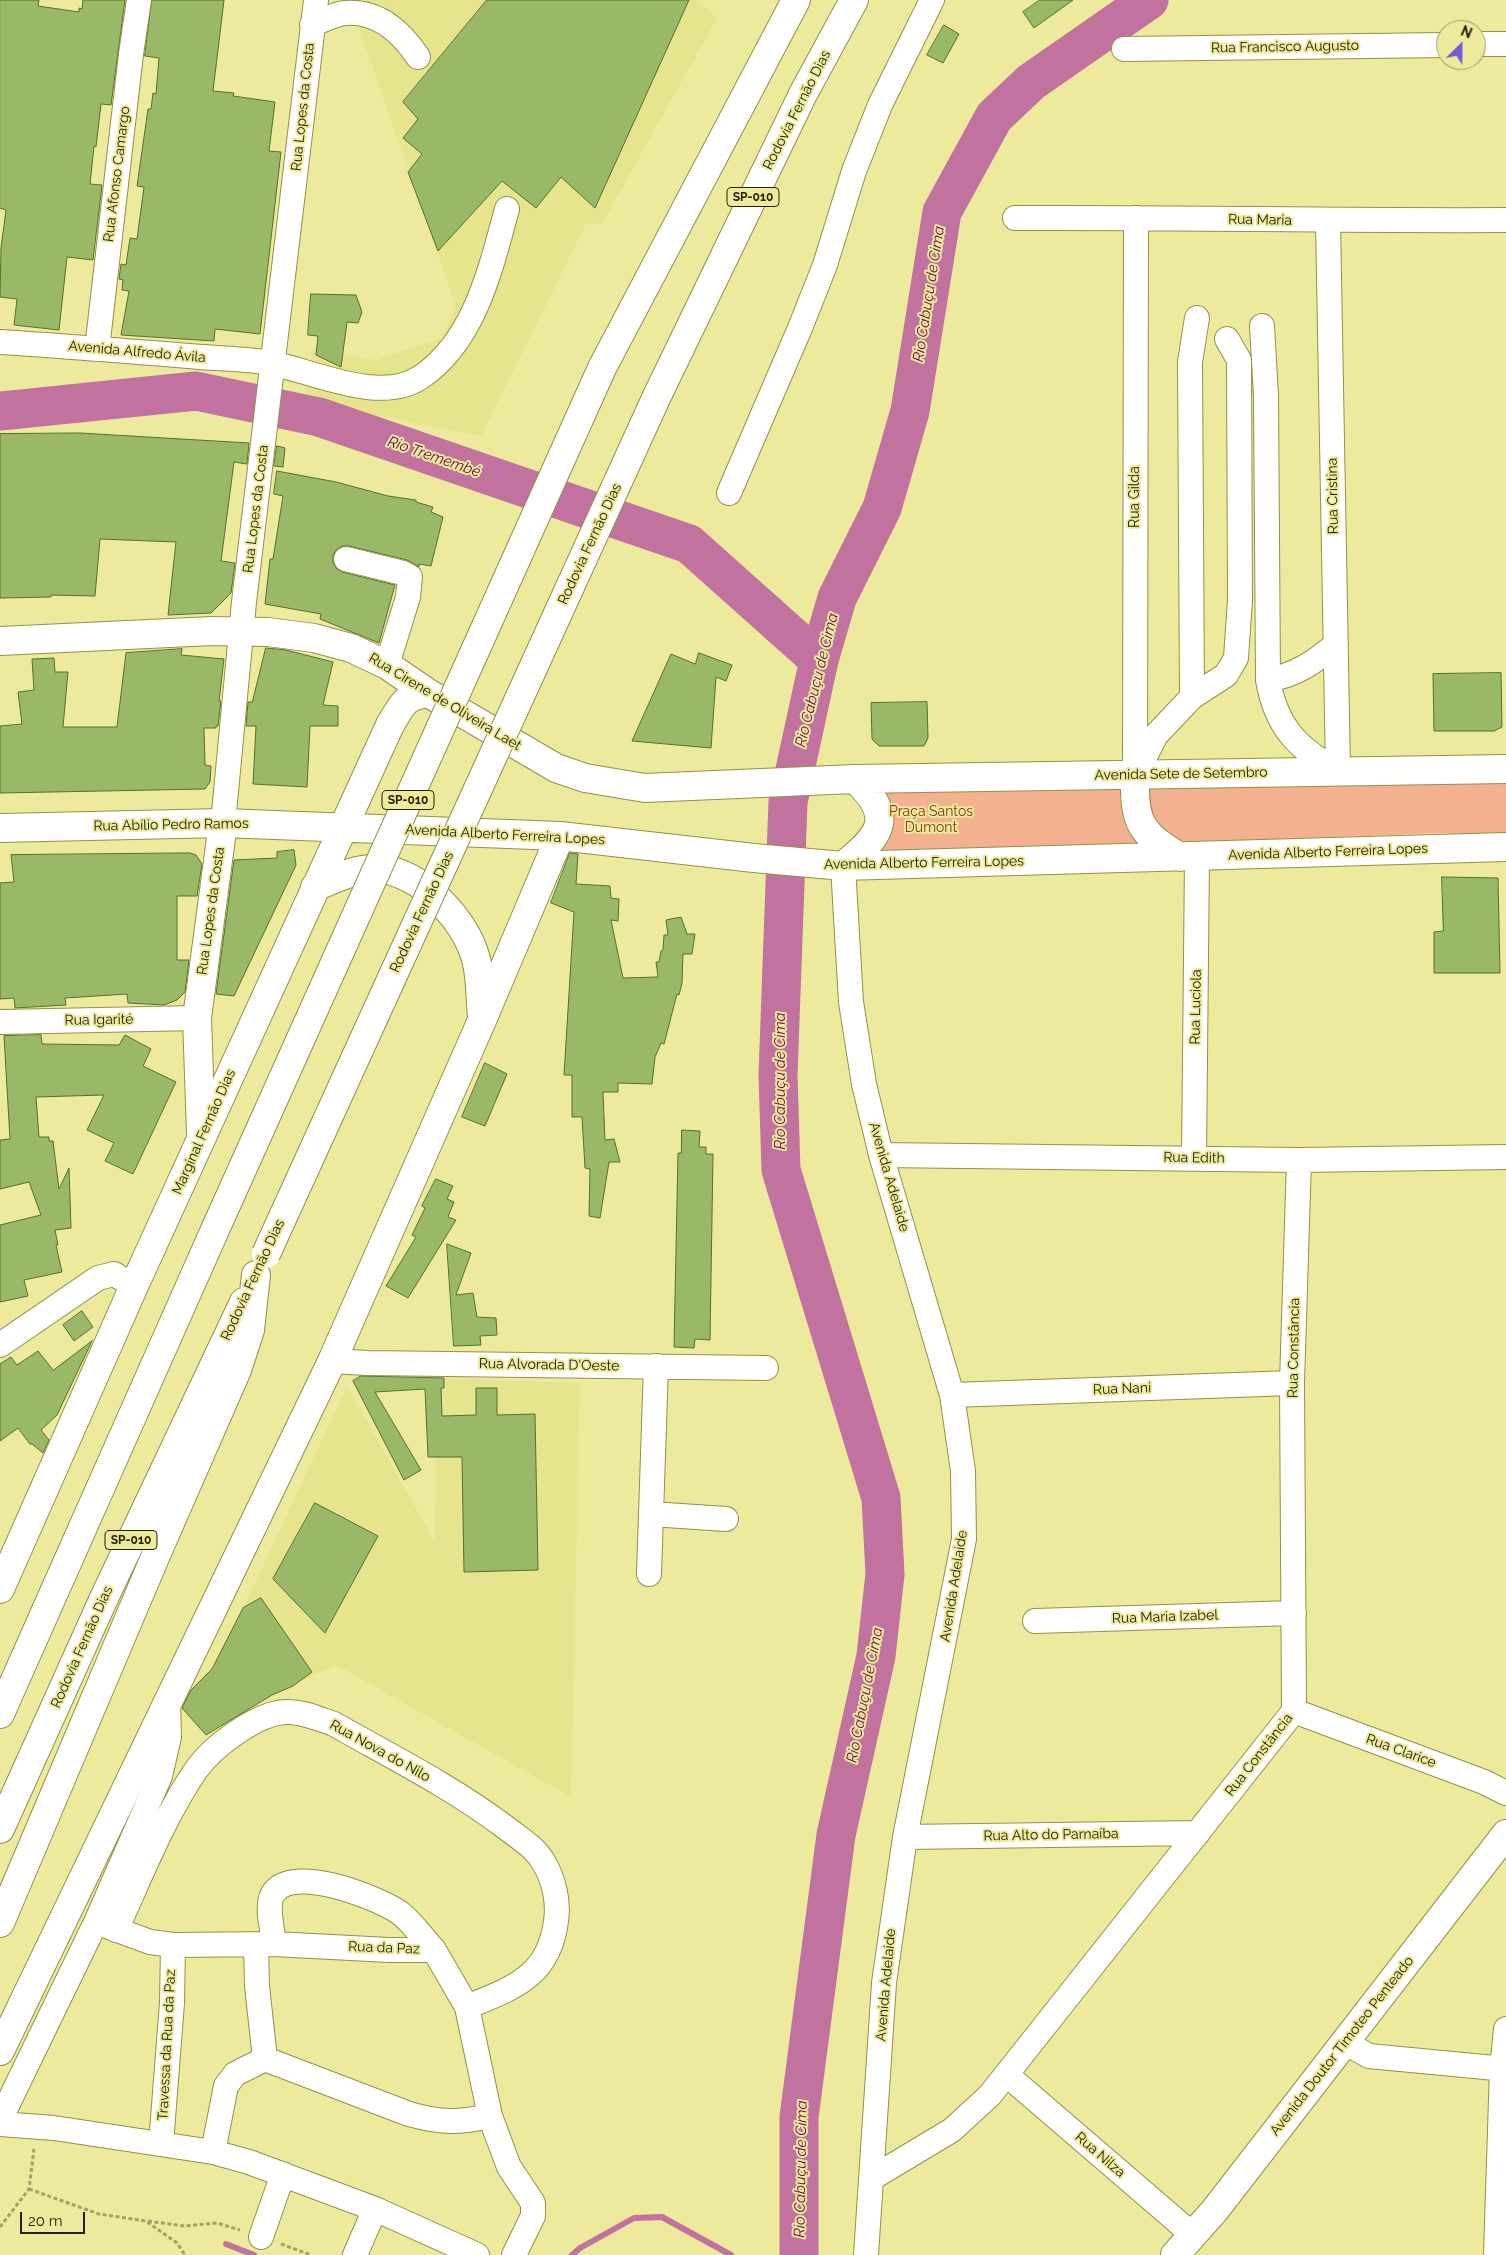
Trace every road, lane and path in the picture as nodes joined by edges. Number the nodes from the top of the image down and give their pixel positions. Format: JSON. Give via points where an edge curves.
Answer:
{"nodes":[{"id":1,"x":139,"y":0,"type":"edge"},
{"id":2,"x":316,"y":0,"type":"edge"},
{"id":3,"x":796,"y":0,"type":"edge"},
{"id":4,"x":854,"y":0,"type":"edge"},
{"id":5,"x":932,"y":0,"type":"edge"},
{"id":6,"x":312,"y":25,"type":"junction"},
{"id":7,"x":1436,"y":44,"type":"edge"},
{"id":8,"x":1486,"y":44,"type":"edge"},
{"id":9,"x":1506,"y":44,"type":"edge"},
{"id":10,"x":1124,"y":49,"type":"dead end"},
{"id":11,"x":418,"y":58,"type":"dead end"},
{"id":12,"x":508,"y":209,"type":"dead end"},
{"id":13,"x":1015,"y":218,"type":"dead end"},
{"id":14,"x":1136,"y":218,"type":"junction"},
{"id":15,"x":1506,"y":220,"type":"edge"},
{"id":16,"x":1328,"y":221,"type":"junction"},
{"id":17,"x":1197,"y":318,"type":"dead end"},
{"id":18,"x":1262,"y":326,"type":"dead end"},
{"id":19,"x":1227,"y":339,"type":"dead end"},
{"id":20,"x":0,"y":342,"type":"edge"},
{"id":21,"x":97,"y":349,"type":"junction"},
{"id":22,"x":273,"y":373,"type":"junction"},
{"id":23,"x":729,"y":493,"type":"dead end"},
{"id":24,"x":346,"y":559,"type":"dead end"},
{"id":25,"x":240,"y":631,"type":"junction"},
{"id":26,"x":0,"y":641,"type":"edge"},
{"id":27,"x":1336,"y":644,"type":"junction"},
{"id":28,"x":387,"y":665,"type":"junction"},
{"id":29,"x":1268,"y":680,"type":"junction"},
{"id":30,"x":428,"y":693,"type":"junction"},
{"id":31,"x":1192,"y":696,"type":"junction"},
{"id":32,"x":1506,"y":769,"type":"edge"},
{"id":33,"x":1338,"y":771,"type":"junction"},
{"id":34,"x":1135,"y":776,"type":"junction"},
{"id":35,"x":845,"y":780,"type":"junction"},
{"id":36,"x":223,"y":823,"type":"junction"},
{"id":37,"x":343,"y":827,"type":"junction"},
{"id":38,"x":0,"y":828,"type":"edge"},
{"id":39,"x":560,"y":836,"type":"junction"},
{"id":40,"x":1506,"y":847,"type":"edge"},
{"id":41,"x":1189,"y":857,"type":"junction"},
{"id":42,"x":835,"y":865,"type":"junction"},
{"id":43,"x":316,"y":888,"type":"junction"},
{"id":44,"x":197,"y":1018,"type":"junction"},
{"id":45,"x":483,"y":1018,"type":"junction"},
{"id":46,"x":0,"y":1022,"type":"edge"},
{"id":47,"x":201,"y":1140,"type":"junction"},
{"id":48,"x":881,"y":1155,"type":"junction"},
{"id":49,"x":1506,"y":1157,"type":"edge"},
{"id":50,"x":1194,"y":1158,"type":"junction"},
{"id":51,"x":1299,"y":1160,"type":"junction"},
{"id":52,"x":261,"y":1264,"type":"junction"},
{"id":53,"x":134,"y":1286,"type":"junction"},
{"id":54,"x":0,"y":1345,"type":"edge"},
{"id":55,"x":332,"y":1361,"type":"junction"},
{"id":56,"x":656,"y":1366,"type":"junction"},
{"id":57,"x":766,"y":1368,"type":"dead end"},
{"id":58,"x":1292,"y":1383,"type":"junction"},
{"id":59,"x":952,"y":1395,"type":"junction"},
{"id":60,"x":651,"y":1514,"type":"junction"},
{"id":61,"x":726,"y":1519,"type":"dead end"},
{"id":62,"x":649,"y":1574,"type":"dead end"},
{"id":63,"x":2,"y":1583,"type":"edge"},
{"id":64,"x":1294,"y":1613,"type":"junction"},
{"id":65,"x":1035,"y":1621,"type":"dead end"},
{"id":66,"x":39,"y":1626,"type":"junction"},
{"id":67,"x":0,"y":1686,"type":"edge"},
{"id":68,"x":168,"y":1701,"type":"junction"},
{"id":69,"x":1294,"y":1711,"type":"junction"},
{"id":70,"x":0,"y":1714,"type":"edge"},
{"id":71,"x":1506,"y":1793,"type":"edge"},
{"id":72,"x":0,"y":1829,"type":"edge"},
{"id":73,"x":1198,"y":1833,"type":"junction"},
{"id":74,"x":1506,"y":1834,"type":"edge"},
{"id":75,"x":905,"y":1837,"type":"junction"},
{"id":76,"x":0,"y":1923,"type":"edge"},
{"id":77,"x":106,"y":1926,"type":"junction"},
{"id":78,"x":172,"y":1945,"type":"junction"},
{"id":79,"x":265,"y":1945,"type":"junction"},
{"id":80,"x":434,"y":1950,"type":"junction"},
{"id":81,"x":467,"y":2007,"type":"junction"},
{"id":82,"x":1506,"y":2029,"type":"edge"},
{"id":83,"x":1344,"y":2042,"type":"junction"},
{"id":84,"x":0,"y":2050,"type":"edge"},
{"id":85,"x":265,"y":2059,"type":"junction"},
{"id":86,"x":1504,"y":2068,"type":"edge"},
{"id":87,"x":1007,"y":2075,"type":"junction"},
{"id":88,"x":490,"y":2116,"type":"junction"},
{"id":89,"x":0,"y":2120,"type":"edge"},
{"id":90,"x":0,"y":2124,"type":"edge"},
{"id":91,"x":36,"y":2128,"type":"junction"},
{"id":92,"x":161,"y":2144,"type":"junction"},
{"id":93,"x":213,"y":2152,"type":"junction"},
{"id":94,"x":283,"y":2174,"type":"junction"},
{"id":95,"x":872,"y":2178,"type":"junction"},
{"id":96,"x":28,"y":2189,"type":"junction"},
{"id":97,"x":375,"y":2209,"type":"junction"},
{"id":98,"x":146,"y":2220,"type":"junction"},
{"id":99,"x":0,"y":2228,"type":"edge"},
{"id":100,"x":261,"y":2237,"type":"junction"},
{"id":101,"x":1184,"y":2245,"type":"edge"},
{"id":102,"x":465,"y":2252,"type":"edge"},
{"id":103,"x":185,"y":2255,"type":"edge"},
{"id":104,"x":311,"y":2255,"type":"edge"},
{"id":105,"x":355,"y":2255,"type":"edge"},
{"id":106,"x":514,"y":2255,"type":"edge"},
{"id":107,"x":866,"y":2255,"type":"edge"},
{"id":108,"x":1496,"y":2255,"type":"edge"}],
"edges":[{"from":1,"to":21,"type":"street","name":"Rua Afonso Camargo"},
{"from":2,"to":6,"type":"street","name":"Rua Lopes da Costa"},
{"from":3,"to":66,"type":"main road","number":"SP-010","bridge":true,"via":[[602,368]]},
{"from":4,"to":52,"type":"main road","name":"Rodovia Fernão Dias","number":"SP-010","bridge":true,"via":[[803,94],[657,396]]},
{"from":5,"to":23,"type":"street","via":[[880,105],[854,171],[825,266]]},
{"from":6,"to":11,"type":"street","via":[[345,13],[363,14],[396,30]]},
{"from":6,"to":22,"type":"street","name":"Rua Lopes da Costa"},
{"from":7,"to":10,"type":"street","name":"Rua Francisco Augusto"},
{"from":8,"to":9,"type":"street"},
{"from":12,"to":22,"type":"street","name":"Avenida Alfredo Ávila","via":[[478,305],[441,360],[422,377],[394,387],[378,387]]},
{"from":13,"to":14,"type":"street","name":"Rua Maria"},
{"from":14,"to":16,"type":"street","name":"Rua Maria"},
{"from":14,"to":34,"type":"street","name":"Rua Gilda"},
{"from":15,"to":16,"type":"street","name":"Rua Maria"},
{"from":16,"to":27,"type":"street","name":"Rua Cristina"},
{"from":17,"to":31,"type":"street","via":[[1190,362]]},
{"from":18,"to":29,"type":"street","via":[[1266,396]]},
{"from":19,"to":31,"type":"street","via":[[1239,360],[1240,600],[1236,658],[1226,675]]},
{"from":20,"to":21,"type":"street","name":"Avenida Alfredo Ávila"},
{"from":21,"to":22,"type":"street","name":"Avenida Alfredo Ávila"},
{"from":22,"to":25,"type":"street","name":"Rua Lopes da Costa"},
{"from":24,"to":28,"type":"street","via":[[410,577],[408,597]]},
{"from":25,"to":26,"type":"main road","name":"Rua Cirene de Oliveira Laet"},
{"from":25,"to":28,"type":"main road","name":"Rua Cirene de Oliveira Laet","via":[[314,638],[351,648]]},
{"from":25,"to":36,"type":"street","name":"Rua Lopes da Costa"},
{"from":27,"to":29,"type":"street","via":[[1304,668]]},
{"from":27,"to":33,"type":"street","name":"Rua Cristina"},
{"from":28,"to":30,"type":"main road","name":"Rua Cirene de Oliveira Laet"},
{"from":29,"to":33,"type":"street","via":[[1272,702],[1282,724],[1313,757]]},
{"from":30,"to":35,"type":"main road","name":"Rua Cirene de Oliveira Laet","via":[[556,768],[584,778],[645,788]]},
{"from":30,"to":37,"type":"main road","name":"Marginal Fernão Dias","number":"SP-010","via":[[413,695],[404,703]]},
{"from":31,"to":34,"type":"street","via":[[1156,735]]},
{"from":32,"to":33,"type":"main road","name":"Avenida Sete de Setembro"},
{"from":33,"to":34,"type":"main road","name":"Avenida Sete de Setembro"},
{"from":34,"to":35,"type":"main road","name":"Avenida Sete de Setembro"},
{"from":34,"to":41,"type":"main road","via":[[1134,800],[1145,832],[1156,843]]},
{"from":35,"to":42,"type":"main road","via":[[868,792],[878,805],[880,817],[878,829],[869,844]]},
{"from":36,"to":37,"type":"main road","name":"Rua Abílio Pedro Ramos"},
{"from":36,"to":38,"type":"main road","name":"Rua Abílio Pedro Ramos"},
{"from":36,"to":44,"type":"main road","name":"Rua Lopes da Costa"},
{"from":37,"to":39,"type":"main road","name":"Avenida Alberto Ferreira Lopes"},
{"from":37,"to":43,"type":"main road","name":"Marginal Fernão Dias","number":"SP-010"},
{"from":39,"to":42,"type":"main road","name":"Avenida Alberto Ferreira Lopes"},
{"from":39,"to":45,"type":"main road"},
{"from":40,"to":41,"type":"main road","name":"Avenida Alberto Ferreira Lopes"},
{"from":41,"to":42,"type":"main road","name":"Avenida Alberto Ferreira Lopes"},
{"from":41,"to":50,"type":"street","name":"Rua Luciola"},
{"from":42,"to":48,"type":"street","name":"Avenida Adelaide","via":[[864,1084]]},
{"from":43,"to":45,"type":"main road","via":[[346,873],[380,869],[410,877],[435,895],[449,910],[476,960]]},
{"from":43,"to":47,"type":"main road","name":"Marginal Fernão Dias","number":"SP-010"},
{"from":44,"to":46,"type":"street","name":"Rua Igarité"},
{"from":44,"to":47,"type":"main road","name":"Rua Lopes da Costa"},
{"from":45,"to":55,"type":"main road"},
{"from":47,"to":53,"type":"main road","name":"Marginal Fernão Dias","number":"SP-010"},
{"from":48,"to":50,"type":"street","name":"Rua Edith"},
{"from":48,"to":59,"type":"street","name":"Avenida Adelaide"},
{"from":49,"to":51,"type":"street","name":"Rua Edith"},
{"from":50,"to":51,"type":"street","name":"Rua Edith"},
{"from":51,"to":58,"type":"street","name":"Rua Constância"},
{"from":52,"to":72,"type":"main road","name":"Rodovia Fernão Dias","number":"SP-010"},
{"from":52,"to":76,"type":"main road","via":[[250,1330],[237,1370]]},
{"from":53,"to":54,"type":"street","via":[[114,1274],[98,1278]]},
{"from":53,"to":63,"type":"main road","name":"Marginal Fernão Dias","number":"SP-010"},
{"from":55,"to":56,"type":"street","name":"Rua Alvorada D'Oeste"},
{"from":55,"to":68,"type":"main road"},
{"from":56,"to":57,"type":"street","name":"Rua Alvorada D'Oeste"},
{"from":56,"to":60,"type":"street"},
{"from":58,"to":59,"type":"street","name":"Rua Nani"},
{"from":58,"to":64,"type":"street","name":"Rua Constância"},
{"from":59,"to":75,"type":"street","name":"Avenida Adelaide","via":[[963,1472],[964,1539]]},
{"from":60,"to":61,"type":"street"},
{"from":60,"to":62,"type":"street"},
{"from":64,"to":65,"type":"street","name":"Rua Maria Izabel"},
{"from":64,"to":69,"type":"street","name":"Rua Constância"},
{"from":66,"to":67,"type":"main road"},
{"from":66,"to":70,"type":"main road","number":"SP-010"},
{"from":68,"to":77,"type":"street","via":[[169,1738],[160,1776]]},
{"from":68,"to":84,"type":"main road"},
{"from":69,"to":71,"type":"street","name":"Rua Clarice"},
{"from":69,"to":73,"type":"street","name":"Rua Constância"},
{"from":73,"to":75,"type":"street","name":"Rua Alto do Parnaíba"},
{"from":73,"to":87,"type":"street","name":"Rua Constância"},
{"from":74,"to":83,"type":"main road","name":"Avenida Doutor Timoteo Penteado"},
{"from":75,"to":95,"type":"street","name":"Avenida Adelaide","via":[[884,1983]]},
{"from":77,"to":78,"type":"street","name":"Rua da Paz","via":[[150,1942]]},
{"from":77,"to":81,"type":"street","name":"Rua Nova do Nilo","via":[[196,1770],[209,1755],[263,1716],[288,1712],[313,1717],[334,1724],[472,1802],[531,1846],[544,1862],[558,1906],[548,1950],[527,1979]]},
{"from":77,"to":89,"type":"street"},
{"from":78,"to":79,"type":"street","name":"Rua da Paz"},
{"from":78,"to":92,"type":"street","name":"Travessa da Rua da Paz","via":[[172,2003]]},
{"from":79,"to":80,"type":"street","name":"Rua da Paz"},
{"from":79,"to":80,"type":"street","via":[[270,1900],[276,1889],[286,1883],[326,1883],[385,1904],[401,1914]]},
{"from":79,"to":85,"type":"street","via":[[257,1986]]},
{"from":80,"to":81,"type":"street","name":"Rua da Paz"},
{"from":81,"to":88,"type":"street","name":"Rua da Paz"},
{"from":82,"to":86,"type":"street"},
{"from":83,"to":86,"type":"street","via":[[1370,2056]]},
{"from":83,"to":101,"type":"main road","name":"Avenida Doutor Timoteo Penteado","via":[[1215,2210]]},
{"from":85,"to":88,"type":"street","via":[[433,2121],[463,2122]]},
{"from":85,"to":93,"type":"street","via":[[235,2074],[226,2086]]},
{"from":86,"to":108,"type":"street"},
{"from":87,"to":95,"type":"street","name":"Rua Constância","via":[[952,2130]]},
{"from":87,"to":101,"type":"street","name":"Rua Nilza"},
{"from":88,"to":106,"type":"street","name":"Rua da Paz","via":[[509,2167],[533,2202],[533,2216]]},
{"from":90,"to":91,"type":"street"},
{"from":91,"to":92,"type":"street"},
{"from":91,"to":96,"type":"path"},
{"from":92,"to":93,"type":"street"},
{"from":93,"to":94,"type":"street"},
{"from":94,"to":97,"type":"street"},
{"from":94,"to":100,"type":"street"},
{"from":95,"to":107,"type":"street","name":"Avenida Adelaide"},
{"from":96,"to":98,"type":"path","via":[[99,2214]]},
{"from":96,"to":99,"type":"path"},
{"from":97,"to":102,"type":"street"},
{"from":97,"to":105,"type":"street"},
{"from":98,"to":100,"type":"path","via":[[184,2226],[217,2223]]},
{"from":98,"to":103,"type":"path","via":[[177,2243]]},
{"from":100,"to":104,"type":"path"}]}
